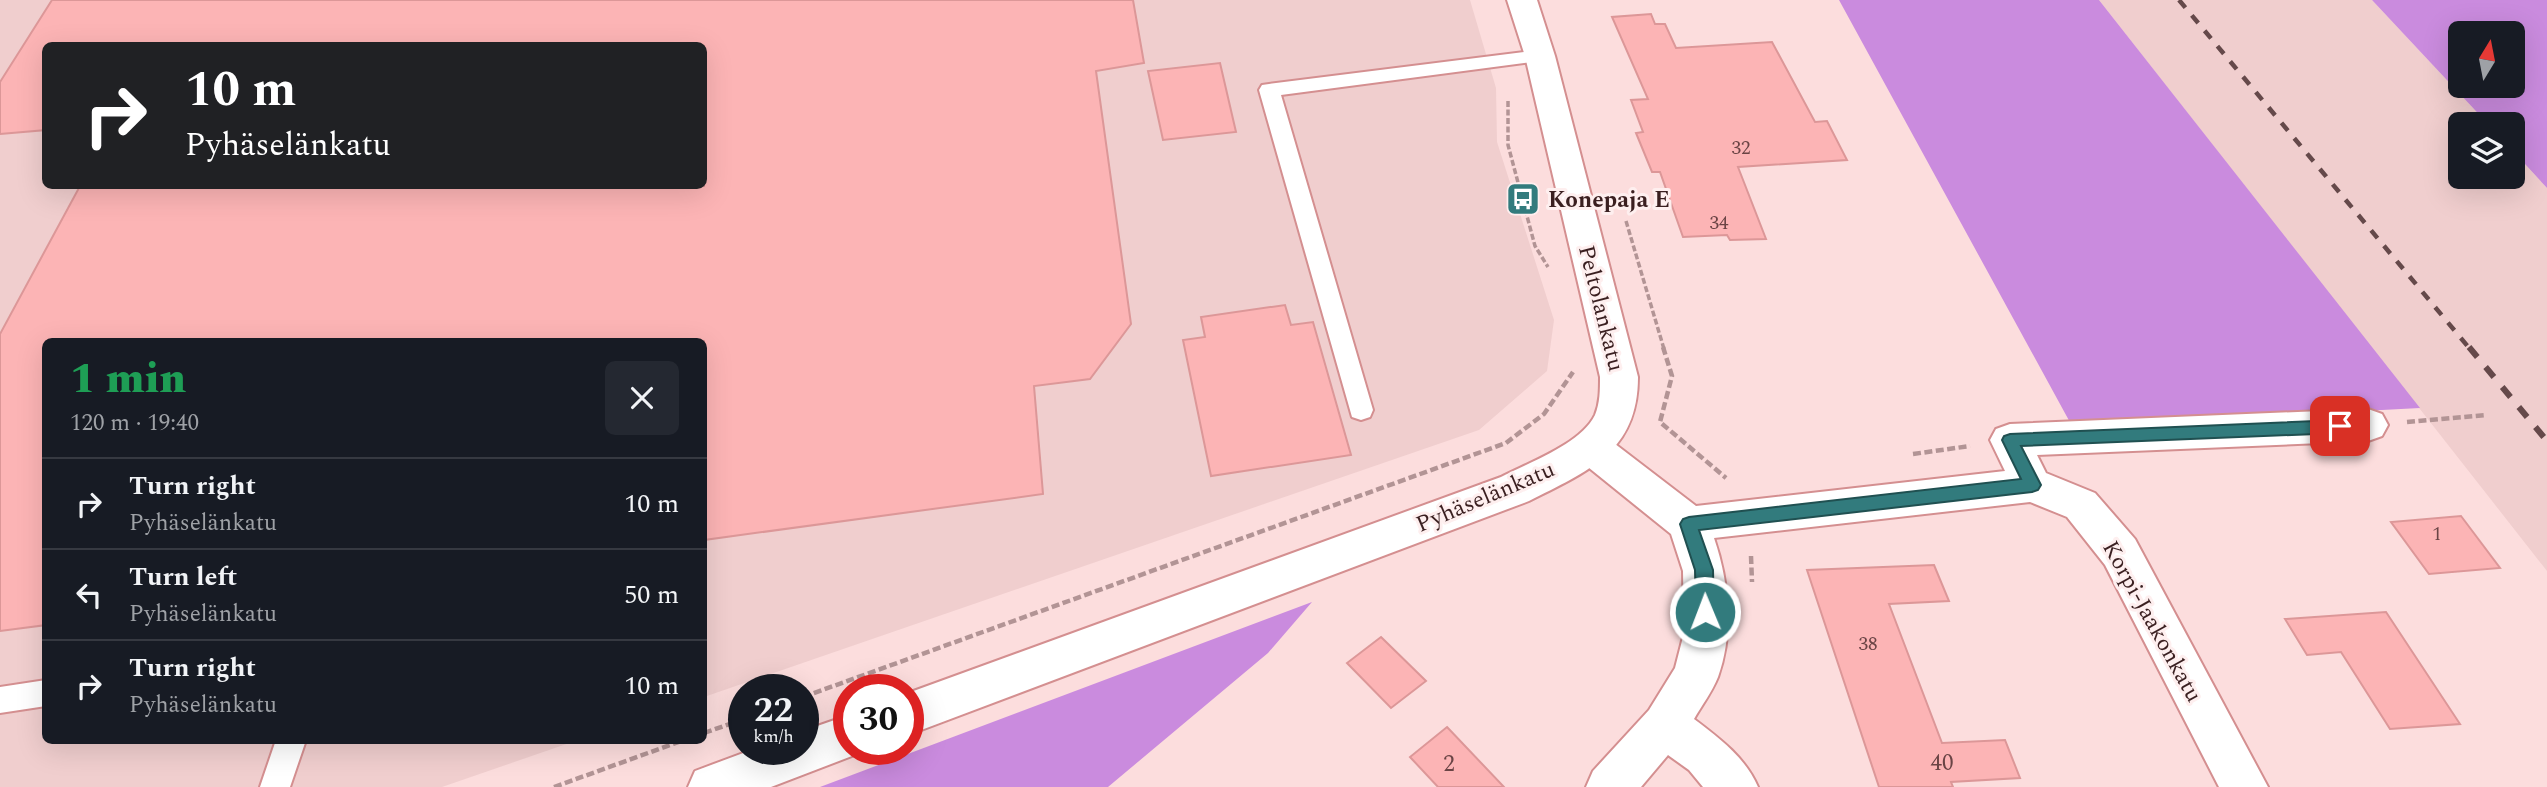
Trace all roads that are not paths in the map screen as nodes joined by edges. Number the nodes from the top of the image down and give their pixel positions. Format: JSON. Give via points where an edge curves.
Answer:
{"nodes":[{"id":1,"x":1522,"y":0,"type":"edge"},
{"id":2,"x":1540,"y":56,"type":"junction"},
{"id":3,"x":1361,"y":410,"type":"dead end"},
{"id":4,"x":2368,"y":425,"type":"road end"},
{"id":5,"x":1592,"y":448,"type":"junction"},
{"id":6,"x":2032,"y":485,"type":"junction"},
{"id":7,"x":1689,"y":524,"type":"junction"},
{"id":8,"x":42,"y":694,"type":"edge"},
{"id":9,"x":0,"y":700,"type":"edge"},
{"id":10,"x":924,"y":708,"type":"edge"},
{"id":11,"x":1665,"y":725,"type":"junction"},
{"id":12,"x":833,"y":742,"type":"edge"},
{"id":13,"x":290,"y":744,"type":"edge"},
{"id":14,"x":275,"y":787,"type":"edge"},
{"id":15,"x":712,"y":787,"type":"edge"},
{"id":16,"x":1610,"y":787,"type":"edge"},
{"id":17,"x":1734,"y":787,"type":"edge"},
{"id":18,"x":2244,"y":787,"type":"edge"}],
"edges":[{"from":1,"to":2,"type":"street","name":"Peltolankatu"},
{"from":2,"to":3,"type":"lane","via":[[1269,90]]},
{"from":2,"to":5,"type":"street","name":"Peltolankatu","via":[[1619,377],[1621,398],[1609,429]]},
{"from":4,"to":6,"type":"street","via":[[2010,440]]},
{"from":5,"to":7,"type":"street"},
{"from":5,"to":10,"type":"street","name":"Pyhäselänkatu","via":[[1515,489]]},
{"from":6,"to":7,"type":"street"},
{"from":6,"to":18,"type":"street","name":"Korpi-Jaakonkatu","via":[[2081,505],[2120,552]]},
{"from":7,"to":11,"type":"street","via":[[1704,570],[1706,633],[1696,675]]},
{"from":8,"to":9,"type":"lane"},
{"from":11,"to":16,"type":"street"},
{"from":11,"to":17,"type":"street","via":[[1705,755]]},
{"from":12,"to":15,"type":"street"},
{"from":13,"to":14,"type":"lane"}]}
